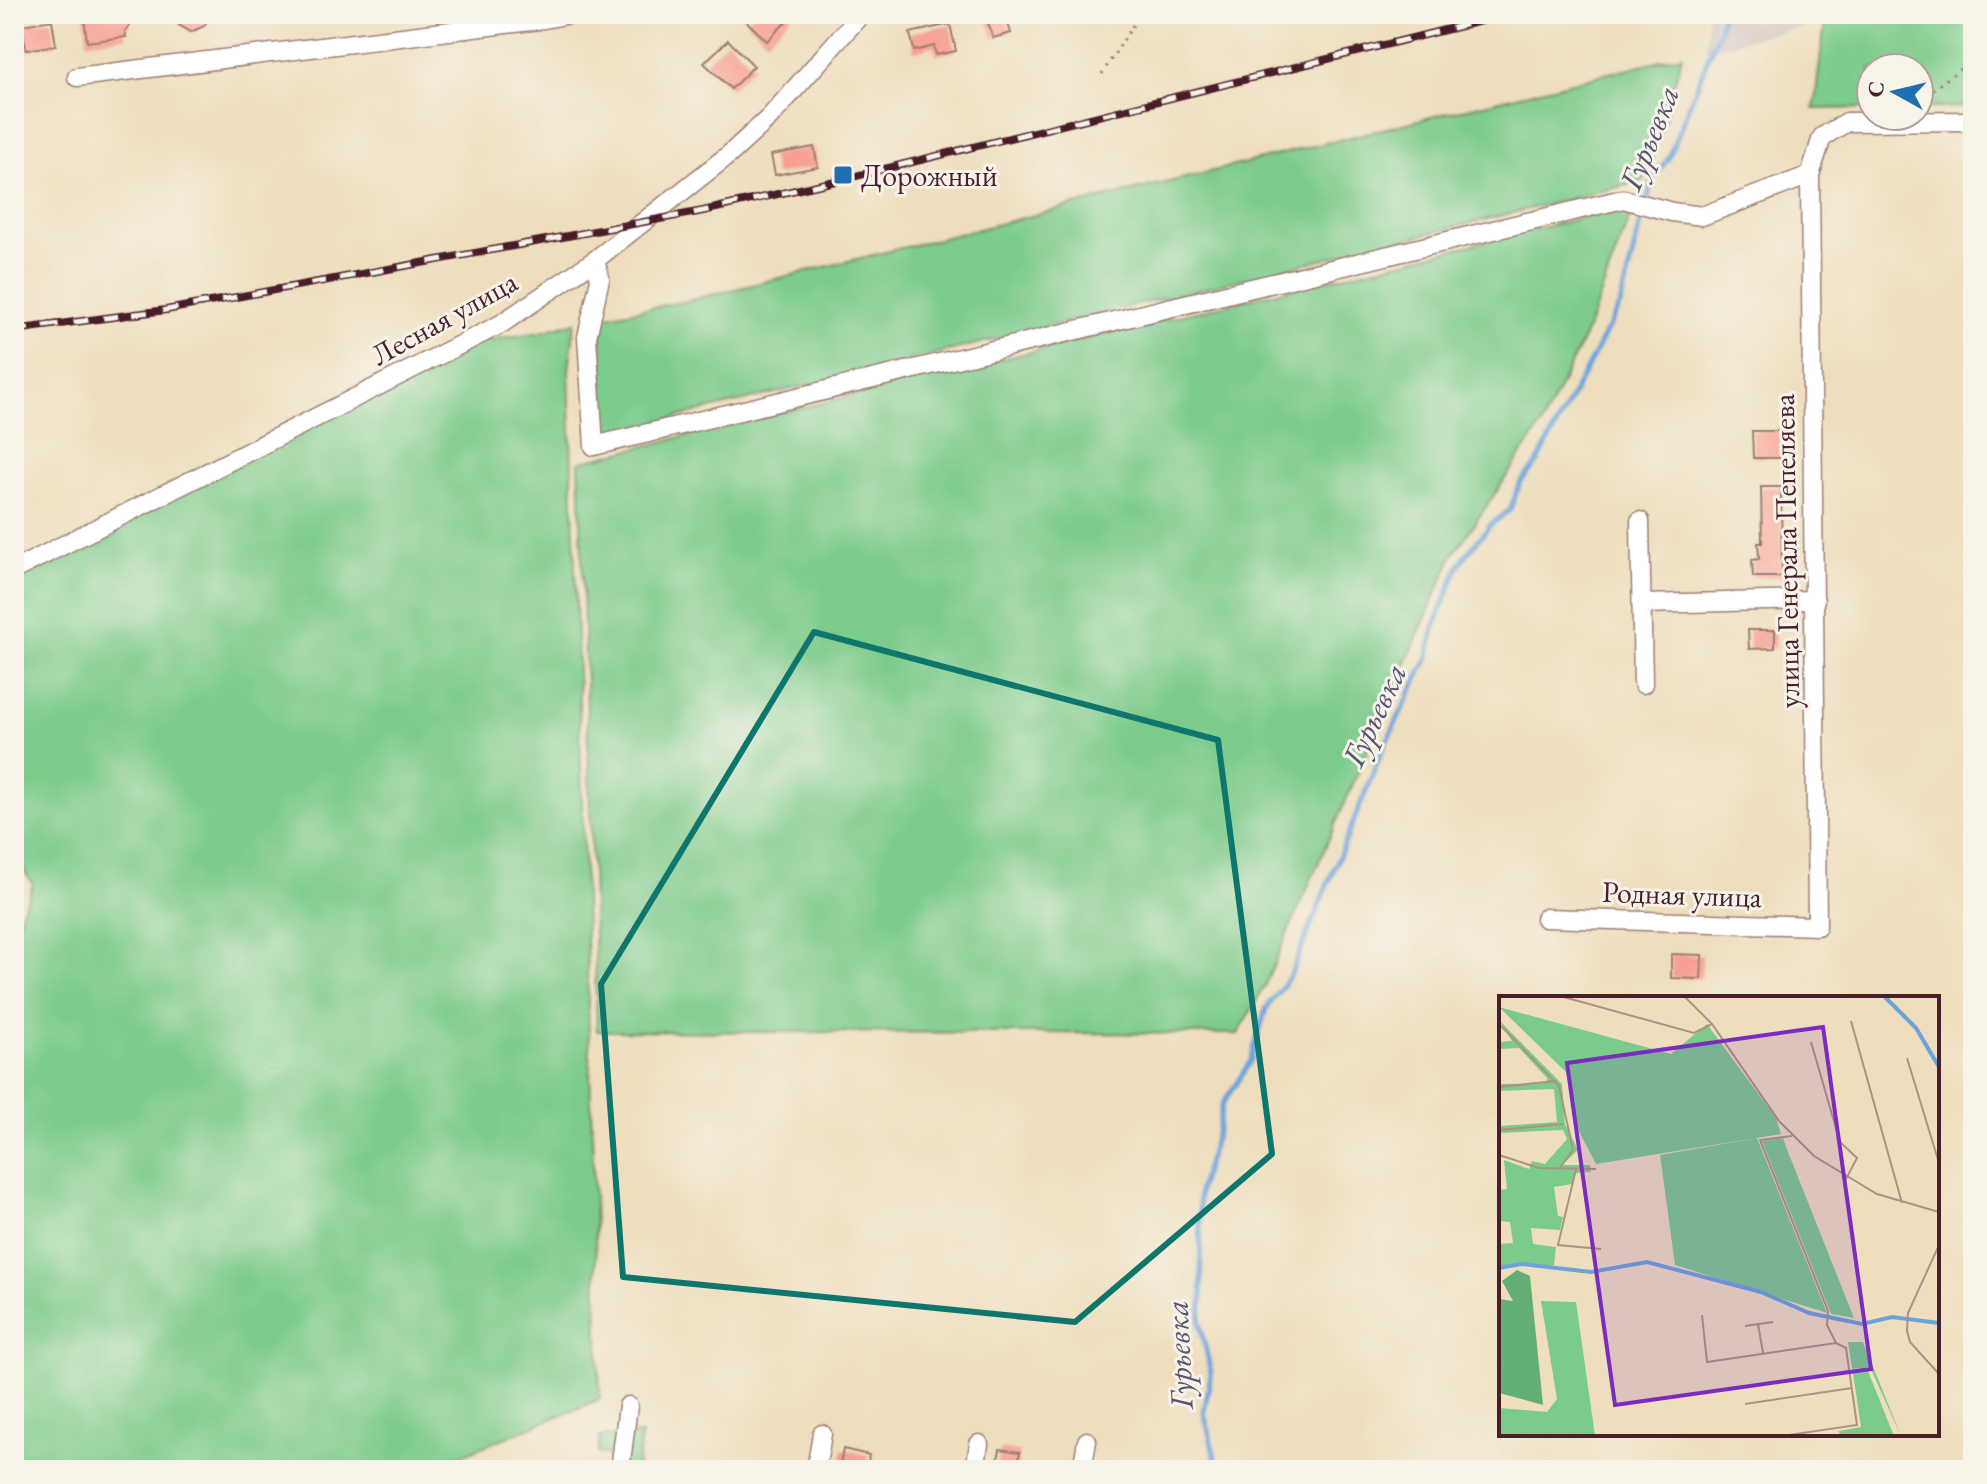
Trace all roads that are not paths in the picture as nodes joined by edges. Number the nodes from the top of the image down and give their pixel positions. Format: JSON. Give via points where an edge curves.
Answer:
{"nodes":[{"id":1,"x":570,"y":14,"type":"edge"},
{"id":2,"x":861,"y":14,"type":"edge"},
{"id":3,"x":77,"y":77,"type":"dead end"},
{"id":4,"x":1973,"y":121,"type":"edge"},
{"id":5,"x":1810,"y":175,"type":"junction"},
{"id":6,"x":595,"y":260,"type":"junction"},
{"id":7,"x":1640,"y":521,"type":"dead end"},
{"id":8,"x":14,"y":570,"type":"edge"},
{"id":9,"x":1815,"y":600,"type":"junction"},
{"id":10,"x":1642,"y":604,"type":"junction"},
{"id":11,"x":1643,"y":684,"type":"dead end"},
{"id":12,"x":1545,"y":918,"type":"dead end"},
{"id":13,"x":1817,"y":926,"type":"joint"},
{"id":14,"x":628,"y":1406,"type":"dead end"},
{"id":15,"x":822,"y":1434,"type":"dead end"},
{"id":16,"x":1087,"y":1441,"type":"dead end"},
{"id":17,"x":979,"y":1444,"type":"dead end"},
{"id":18,"x":620,"y":1470,"type":"edge"},
{"id":19,"x":816,"y":1470,"type":"edge"},
{"id":20,"x":975,"y":1470,"type":"edge"},
{"id":21,"x":1082,"y":1470,"type":"edge"}],
"edges":[{"from":1,"to":3,"type":"street"},
{"from":2,"to":6,"type":"street","name":"Лесная улица","via":[[770,117]]},
{"from":4,"to":5,"type":"street","name":"улица Генерала Пепеляева","via":[[1847,122],[1822,137]]},
{"from":5,"to":6,"type":"street","via":[[1702,216],[1623,199],[594,446],[587,337],[600,279]]},
{"from":5,"to":9,"type":"street","name":"улица Генерала Пепеляева"},
{"from":6,"to":8,"type":"street","name":"Лесная улица","via":[[501,324]]},
{"from":7,"to":10,"type":"street"},
{"from":9,"to":10,"type":"street"},
{"from":9,"to":13,"type":"street","name":"улица Генерала Пепеляева"},
{"from":10,"to":11,"type":"street"},
{"from":12,"to":13,"type":"street","name":"Родная улица"},
{"from":14,"to":18,"type":"street"},
{"from":15,"to":19,"type":"street"},
{"from":16,"to":21,"type":"street"},
{"from":17,"to":20,"type":"street"}]}
